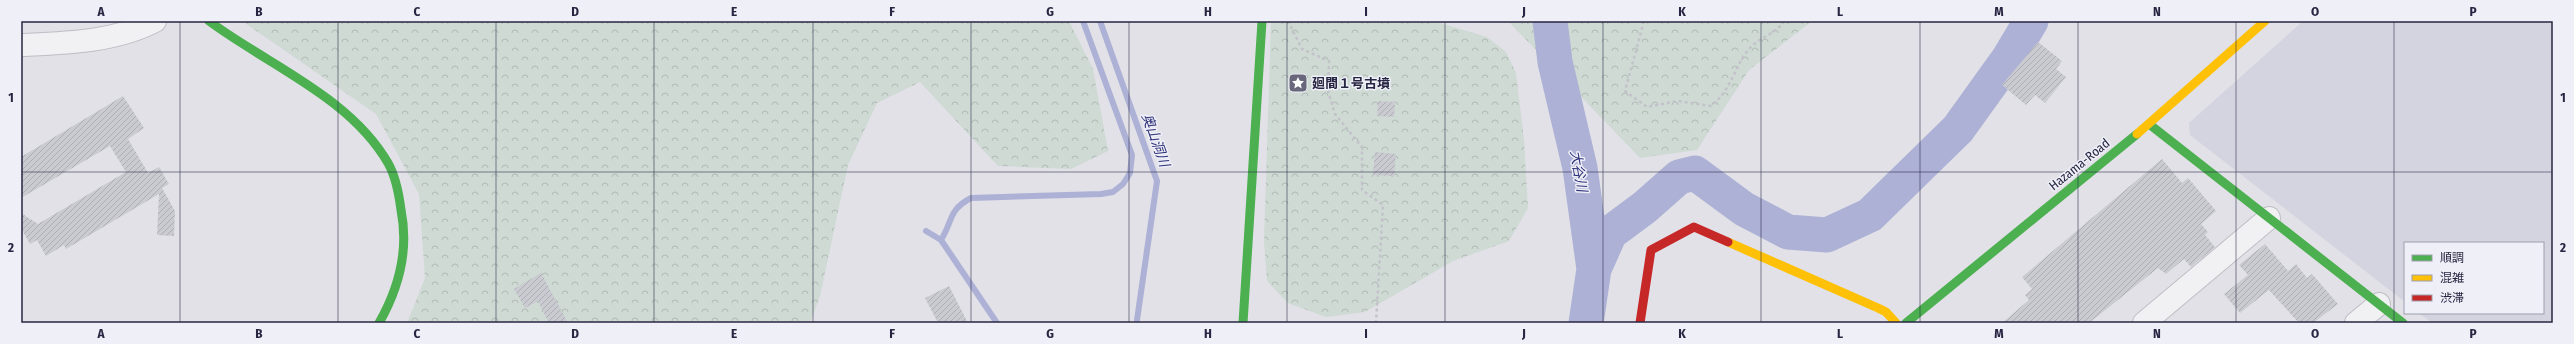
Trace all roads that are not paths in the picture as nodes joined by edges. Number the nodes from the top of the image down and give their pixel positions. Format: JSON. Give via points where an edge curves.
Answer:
{"nodes":[{"id":1,"x":155,"y":21,"type":"edge"},
{"id":2,"x":209,"y":21,"type":"edge"},
{"id":3,"x":1262,"y":21,"type":"edge"},
{"id":4,"x":2265,"y":21,"type":"edge"},
{"id":5,"x":21,"y":45,"type":"edge"},
{"id":6,"x":2149,"y":124,"type":"junction"},
{"id":7,"x":2269,"y":218,"type":"junction"},
{"id":8,"x":2379,"y":304,"type":"junction"},
{"id":9,"x":384,"y":321,"type":"edge"},
{"id":10,"x":1243,"y":323,"type":"edge"},
{"id":11,"x":1640,"y":323,"type":"edge"},
{"id":12,"x":1896,"y":323,"type":"edge"},
{"id":13,"x":1907,"y":323,"type":"edge"},
{"id":14,"x":2144,"y":323,"type":"edge"},
{"id":15,"x":2356,"y":323,"type":"edge"},
{"id":16,"x":2403,"y":323,"type":"edge"}],
"edges":[{"from":1,"to":5,"type":"street","via":[[140,29],[74,42]]},
{"from":2,"to":9,"type":"street","via":[[236,43],[330,101],[374,141],[389,164],[405,224],[404,255]]},
{"from":3,"to":10,"type":"street"},
{"from":4,"to":6,"type":"street","name":"Hazama-Road"},
{"from":6,"to":7,"type":"street"},
{"from":6,"to":13,"type":"street","name":"Hazama-Road"},
{"from":7,"to":8,"type":"street"},
{"from":7,"to":14,"type":"street"},
{"from":8,"to":15,"type":"street"},
{"from":8,"to":16,"type":"street"},
{"from":11,"to":12,"type":"street","via":[[1651,250],[1694,227],[1878,308],[1886,312]]}]}
